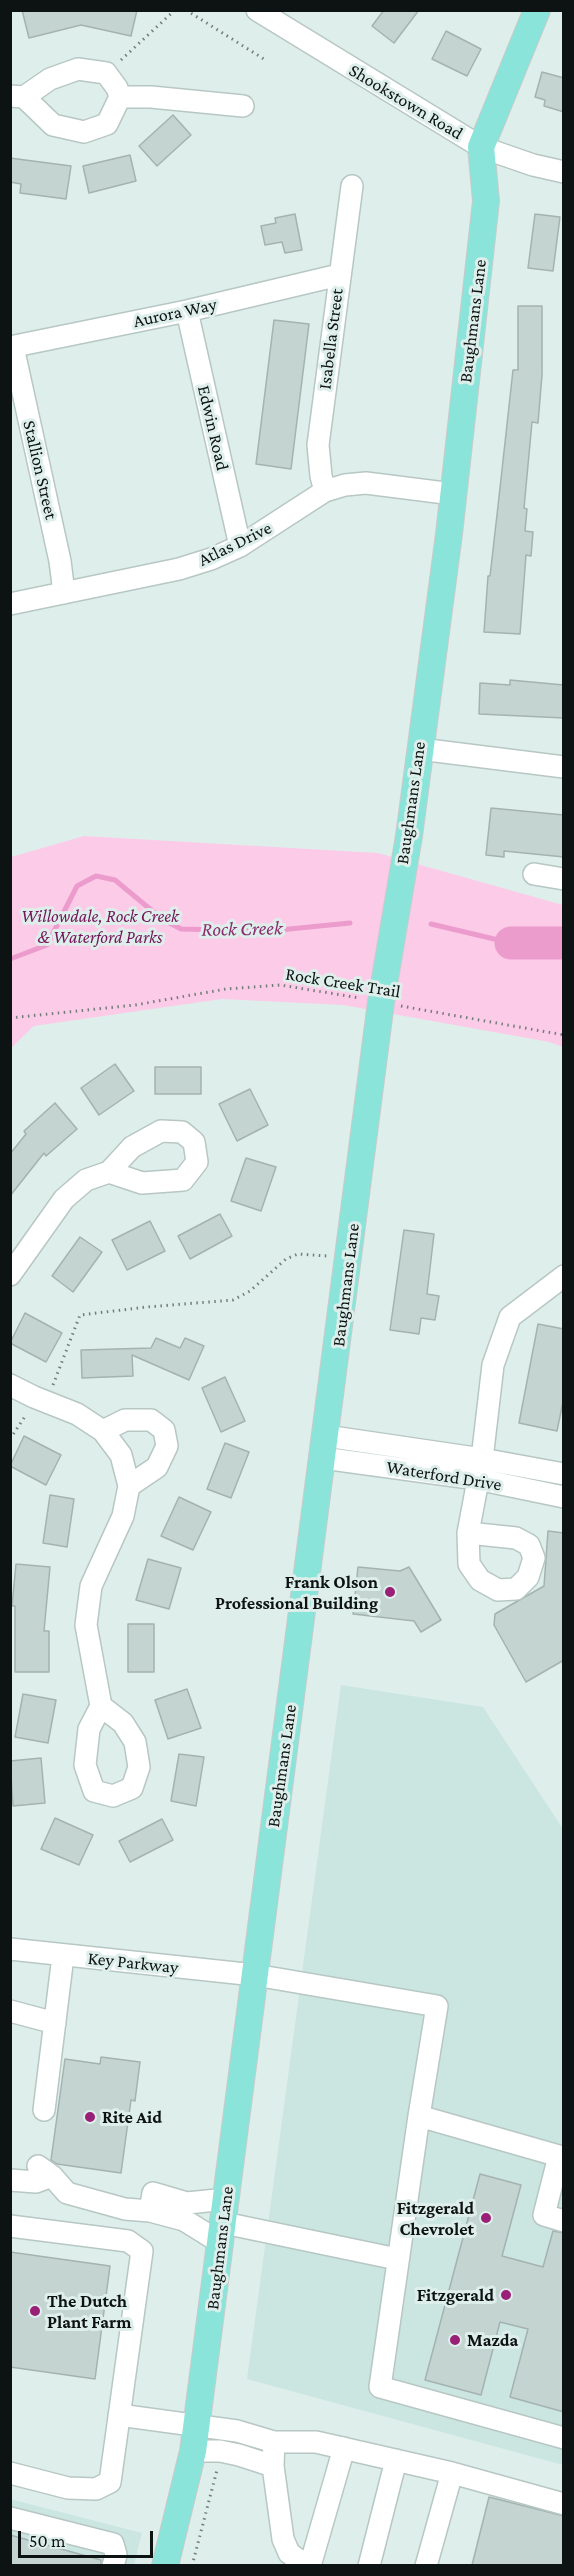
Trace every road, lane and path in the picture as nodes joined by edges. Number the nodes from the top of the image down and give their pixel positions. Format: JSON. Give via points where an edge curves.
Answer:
{"nodes":[{"id":1,"x":175,"y":10,"type":"edge"},
{"id":2,"x":186,"y":10,"type":"edge"},
{"id":3,"x":257,"y":10,"type":"edge"},
{"id":4,"x":537,"y":10,"type":"edge"},
{"id":5,"x":267,"y":61,"type":"dead end"},
{"id":6,"x":106,"y":73,"type":"junction"},
{"id":7,"x":17,"y":97,"type":"edge"},
{"id":8,"x":120,"y":97,"type":"junction"},
{"id":9,"x":243,"y":106,"type":"dead end"},
{"id":10,"x":482,"y":147,"type":"junction"},
{"id":11,"x":564,"y":172,"type":"edge"},
{"id":12,"x":352,"y":186,"type":"dead end"},
{"id":13,"x":339,"y":275,"type":"junction"},
{"id":14,"x":187,"y":311,"type":"junction"},
{"id":15,"x":12,"y":347,"type":"edge"},
{"id":16,"x":325,"y":491,"type":"junction"},
{"id":17,"x":453,"y":494,"type":"junction"},
{"id":18,"x":240,"y":546,"type":"junction"},
{"id":19,"x":64,"y":593,"type":"junction"},
{"id":20,"x":10,"y":604,"type":"edge"},
{"id":21,"x":420,"y":749,"type":"junction"},
{"id":22,"x":564,"y":766,"type":"edge"},
{"id":23,"x":534,"y":874,"type":"dead end"},
{"id":24,"x":564,"y":879,"type":"edge"},
{"id":25,"x":381,"y":1002,"type":"junction"},
{"id":26,"x":10,"y":1018,"type":"edge"},
{"id":27,"x":564,"y":1035,"type":"edge"},
{"id":28,"x":109,"y":1172,"type":"dead end"},
{"id":29,"x":349,"y":1259,"type":"junction"},
{"id":30,"x":10,"y":1275,"type":"edge"},
{"id":31,"x":564,"y":1276,"type":"edge"},
{"id":32,"x":10,"y":1385,"type":"edge"},
{"id":33,"x":34,"y":1397,"type":"junction"},
{"id":34,"x":104,"y":1431,"type":"junction"},
{"id":35,"x":10,"y":1439,"type":"edge"},
{"id":36,"x":325,"y":1447,"type":"junction"},
{"id":37,"x":479,"y":1469,"type":"junction"},
{"id":38,"x":564,"y":1474,"type":"edge"},
{"id":39,"x":129,"y":1486,"type":"junction"},
{"id":40,"x":564,"y":1497,"type":"edge"},
{"id":41,"x":468,"y":1533,"type":"dead end"},
{"id":42,"x":101,"y":1706,"type":"dead end"},
{"id":43,"x":10,"y":1949,"type":"edge"},
{"id":44,"x":63,"y":1956,"type":"junction"},
{"id":45,"x":255,"y":1975,"type":"junction"},
{"id":46,"x":10,"y":2011,"type":"edge"},
{"id":47,"x":55,"y":2023,"type":"junction"},
{"id":48,"x":44,"y":2110,"type":"dead end"},
{"id":49,"x":419,"y":2116,"type":"junction"},
{"id":50,"x":10,"y":2180,"type":"edge"},
{"id":51,"x":152,"y":2202,"type":"junction"},
{"id":52,"x":564,"y":2221,"type":"edge"},
{"id":53,"x":224,"y":2222,"type":"junction"},
{"id":54,"x":10,"y":2226,"type":"edge"},
{"id":55,"x":398,"y":2259,"type":"junction"},
{"id":56,"x":119,"y":2415,"type":"junction"},
{"id":57,"x":564,"y":2438,"type":"edge"},
{"id":58,"x":195,"y":2439,"type":"junction"},
{"id":59,"x":274,"y":2442,"type":"junction"},
{"id":60,"x":344,"y":2448,"type":"junction"},
{"id":61,"x":396,"y":2460,"type":"junction"},
{"id":62,"x":273,"y":2466,"type":"junction"},
{"id":63,"x":216,"y":2469,"type":"dead end"},
{"id":64,"x":10,"y":2473,"type":"edge"},
{"id":65,"x":452,"y":2474,"type":"junction"},
{"id":66,"x":564,"y":2504,"type":"edge"},
{"id":67,"x":10,"y":2518,"type":"edge"},
{"id":68,"x":113,"y":2565,"type":"edge"},
{"id":69,"x":165,"y":2565,"type":"edge"},
{"id":70,"x":192,"y":2565,"type":"edge"},
{"id":71,"x":309,"y":2565,"type":"edge"},
{"id":72,"x":369,"y":2565,"type":"edge"},
{"id":73,"x":426,"y":2565,"type":"edge"}],
"edges":[{"from":1,"to":6,"type":"path"},
{"from":2,"to":5,"type":"path"},
{"from":3,"to":10,"type":"street","name":"Shookstown Road"},
{"from":4,"to":10,"type":"main road","name":"Baughmans Lane"},
{"from":6,"to":7,"type":"street","via":[[78,69]]},
{"from":6,"to":8,"type":"street"},
{"from":7,"to":8,"type":"street","via":[[53,125],[84,132],[107,124]]},
{"from":8,"to":9,"type":"street"},
{"from":10,"to":11,"type":"street","name":"Shookstown Road"},
{"from":10,"to":17,"type":"main road","name":"Baughmans Lane","via":[[486,201]]},
{"from":12,"to":13,"type":"street","name":"Isabella Street"},
{"from":13,"to":14,"type":"street","name":"Aurora Way"},
{"from":13,"to":16,"type":"street","name":"Isabella Street","via":[[318,445]]},
{"from":14,"to":15,"type":"street","name":"Aurora Way"},
{"from":14,"to":18,"type":"street","name":"Edwin Road"},
{"from":15,"to":19,"type":"street","name":"Stallion Street"},
{"from":16,"to":17,"type":"street","name":"Atlas Drive","via":[[366,483]]},
{"from":16,"to":18,"type":"street","name":"Atlas Drive"},
{"from":17,"to":21,"type":"main road","name":"Baughmans Lane"},
{"from":18,"to":19,"type":"street","name":"Atlas Drive","via":[[179,569]]},
{"from":19,"to":20,"type":"street","name":"Atlas Drive"},
{"from":21,"to":22,"type":"street"},
{"from":21,"to":25,"type":"main road","name":"Baughmans Lane"},
{"from":23,"to":24,"type":"street"},
{"from":25,"to":26,"type":"path","name":"Rock Creek Trail","via":[[280,985]]},
{"from":25,"to":27,"type":"path","name":"Rock Creek Trail"},
{"from":25,"to":29,"type":"main road","name":"Baughmans Lane"},
{"from":28,"to":30,"type":"street","via":[[86,1180],[64,1199]]},
{"from":29,"to":33,"type":"path","via":[[298,1254],[233,1300],[80,1315],[51,1388]]},
{"from":29,"to":36,"type":"main road","name":"Baughmans Lane"},
{"from":31,"to":37,"type":"street","via":[[510,1317],[493,1365]]},
{"from":32,"to":33,"type":"street"},
{"from":33,"to":34,"type":"street","via":[[77,1414]]},
{"from":33,"to":35,"type":"path"},
{"from":34,"to":39,"type":"street","via":[[121,1455]]},
{"from":34,"to":39,"type":"street","via":[[125,1420],[151,1420],[164,1430],[167,1446],[157,1467]]},
{"from":36,"to":37,"type":"street","name":"Waterford Drive"},
{"from":36,"to":45,"type":"main road","name":"Baughmans Lane"},
{"from":37,"to":38,"type":"street","name":"Waterford Drive"},
{"from":37,"to":40,"type":"street","name":"Waterford Drive"},
{"from":37,"to":41,"type":"street"},
{"from":39,"to":42,"type":"street","via":[[123,1516],[91,1586],[86,1625]]},
{"from":43,"to":44,"type":"street","name":"Key Parkway"},
{"from":44,"to":45,"type":"street","name":"Key Parkway"},
{"from":44,"to":47,"type":"street"},
{"from":45,"to":49,"type":"street","name":"Key Parkway","via":[[437,2006]]},
{"from":45,"to":53,"type":"main road","name":"Baughmans Lane"},
{"from":46,"to":47,"type":"street"},
{"from":47,"to":48,"type":"street"},
{"from":49,"to":52,"type":"street","via":[[559,2156],[544,2215]]},
{"from":49,"to":55,"type":"street"},
{"from":50,"to":51,"type":"street","via":[[36,2182],[45,2171],[67,2193],[125,2209]]},
{"from":51,"to":53,"type":"street","via":[[187,2203]]},
{"from":51,"to":53,"type":"street","via":[[184,2220]]},
{"from":53,"to":55,"type":"street"},
{"from":53,"to":58,"type":"main road","name":"Baughmans Lane"},
{"from":54,"to":56,"type":"street","via":[[128,2241],[142,2251]]},
{"from":55,"to":57,"type":"street","via":[[380,2387]]},
{"from":56,"to":58,"type":"street"},
{"from":56,"to":64,"type":"street","via":[[110,2482],[96,2489],[68,2488]]},
{"from":58,"to":59,"type":"street","via":[[237,2431]]},
{"from":58,"to":62,"type":"street","via":[[220,2451]]},
{"from":58,"to":69,"type":"main road","name":"Baughmans Lane"},
{"from":59,"to":60,"type":"street","via":[[316,2442]]},
{"from":59,"to":62,"type":"street"},
{"from":60,"to":61,"type":"street"},
{"from":60,"to":71,"type":"street"},
{"from":61,"to":65,"type":"street"},
{"from":61,"to":72,"type":"street"},
{"from":62,"to":71,"type":"street","via":[[283,2539],[290,2553]]},
{"from":63,"to":70,"type":"path"},
{"from":65,"to":66,"type":"street"},
{"from":65,"to":73,"type":"street"},
{"from":67,"to":68,"type":"street","via":[[113,2544]]}]}
